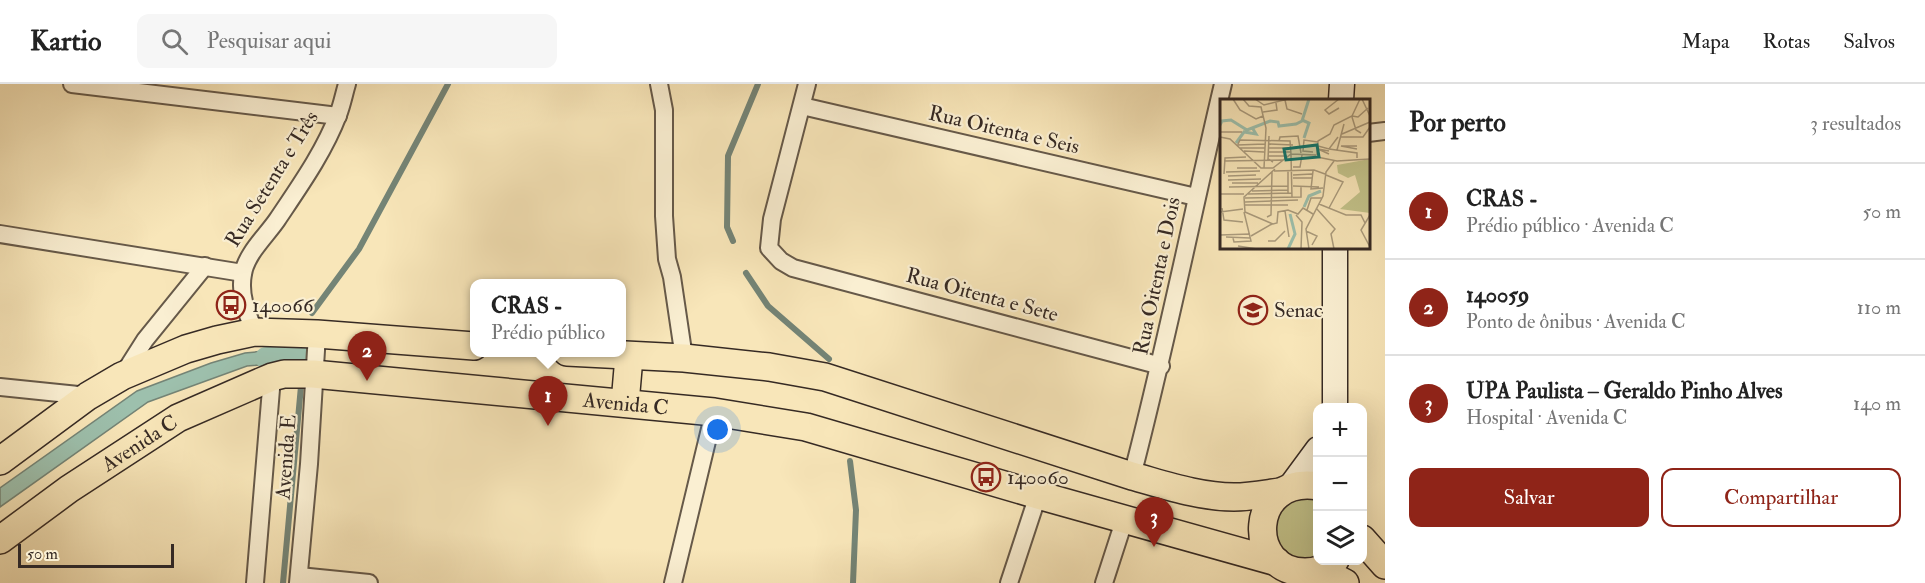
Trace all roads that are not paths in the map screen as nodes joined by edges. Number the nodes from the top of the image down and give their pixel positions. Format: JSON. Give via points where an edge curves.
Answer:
{"nodes":[{"id":1,"x":72,"y":84,"type":"edge"},
{"id":2,"x":346,"y":84,"type":"edge"},
{"id":3,"x":659,"y":84,"type":"edge"},
{"id":4,"x":807,"y":84,"type":"edge"},
{"id":5,"x":1223,"y":84,"type":"edge"},
{"id":6,"x":802,"y":106,"type":"junction"},
{"id":7,"x":338,"y":116,"type":"junction"},
{"id":8,"x":1385,"y":131,"type":"edge"},
{"id":9,"x":1370,"y":132,"type":"edge"},
{"id":10,"x":1196,"y":197,"type":"junction"},
{"id":11,"x":0,"y":234,"type":"edge"},
{"id":12,"x":1335,"y":249,"type":"edge"},
{"id":13,"x":205,"y":266,"type":"junction"},
{"id":14,"x":243,"y":273,"type":"junction"},
{"id":15,"x":255,"y":332,"type":"junction"},
{"id":16,"x":317,"y":334,"type":"junction"},
{"id":17,"x":470,"y":346,"type":"edge"},
{"id":18,"x":628,"y":357,"type":"joint"},
{"id":19,"x":684,"y":358,"type":"junction"},
{"id":20,"x":1161,"y":366,"type":"junction"},
{"id":21,"x":313,"y":374,"type":"junction"},
{"id":22,"x":122,"y":376,"type":"junction"},
{"id":23,"x":272,"y":377,"type":"junction"},
{"id":24,"x":0,"y":387,"type":"edge"},
{"id":25,"x":88,"y":396,"type":"junction"},
{"id":26,"x":625,"y":403,"type":"junction"},
{"id":27,"x":1335,"y":403,"type":"edge"},
{"id":28,"x":714,"y":412,"type":"junction"},
{"id":29,"x":1313,"y":454,"type":"edge"},
{"id":30,"x":0,"y":462,"type":"edge"},
{"id":31,"x":1132,"y":476,"type":"junction"},
{"id":32,"x":1313,"y":485,"type":"edge"},
{"id":33,"x":1285,"y":489,"type":"junction"},
{"id":34,"x":1038,"y":495,"type":"junction"},
{"id":35,"x":1125,"y":518,"type":"junction"},
{"id":36,"x":0,"y":540,"type":"edge"},
{"id":37,"x":1367,"y":545,"type":"edge"},
{"id":38,"x":1277,"y":562,"type":"junction"},
{"id":39,"x":1328,"y":565,"type":"edge"},
{"id":40,"x":1385,"y":565,"type":"edge"},
{"id":41,"x":298,"y":579,"type":"edge"},
{"id":42,"x":255,"y":583,"type":"edge"},
{"id":43,"x":369,"y":583,"type":"edge"},
{"id":44,"x":673,"y":583,"type":"edge"},
{"id":45,"x":1009,"y":583,"type":"edge"},
{"id":46,"x":1104,"y":583,"type":"edge"},
{"id":47,"x":1345,"y":583,"type":"edge"}],
"edges":[{"from":1,"to":7,"type":"street"},
{"from":2,"to":7,"type":"street","name":"Rua Setenta e Três"},
{"from":3,"to":19,"type":"street","via":[[664,110],[667,260]]},
{"from":4,"to":6,"type":"street"},
{"from":5,"to":10,"type":"street","name":"Rua Oitenta e Dois"},
{"from":6,"to":10,"type":"street","name":"Rua Oitenta e Seis"},
{"from":6,"to":20,"type":"street","name":"Rua Oitenta e Sete","via":[[772,219],[769,248],[782,261],[793,268]]},
{"from":7,"to":14,"type":"street","name":"Rua Setenta e Três"},
{"from":8,"to":9,"type":"street"},
{"from":10,"to":20,"type":"street","name":"Rua Oitenta e Dois"},
{"from":11,"to":13,"type":"street"},
{"from":12,"to":27,"type":"main road"},
{"from":13,"to":14,"type":"street"},
{"from":13,"to":22,"type":"street","via":[[145,340]]},
{"from":14,"to":15,"type":"street","name":"Rua Setenta e Três","via":[[245,309]]},
{"from":15,"to":16,"type":"main road"},
{"from":15,"to":22,"type":"main road","via":[[186,349]]},
{"from":16,"to":17,"type":"main road"},
{"from":16,"to":21,"type":"street","name":"Avenida E"},
{"from":18,"to":19,"type":"main road"},
{"from":18,"to":26,"type":"main road"},
{"from":19,"to":31,"type":"main road","via":[[825,376]]},
{"from":20,"to":31,"type":"street","name":"Rua Oitenta e Dois"},
{"from":21,"to":23,"type":"main road","name":"Avenida C"},
{"from":21,"to":26,"type":"main road","name":"Avenida C"},
{"from":21,"to":41,"type":"street","name":"Avenida E"},
{"from":22,"to":25,"type":"main road"},
{"from":23,"to":36,"type":"main road","name":"Avenida C","via":[[178,418],[69,489]]},
{"from":23,"to":42,"type":"street","name":"Avenida E"},
{"from":24,"to":25,"type":"street"},
{"from":25,"to":30,"type":"main road"},
{"from":26,"to":28,"type":"main road","name":"Avenida C"},
{"from":28,"to":34,"type":"main road","name":"Avenida C","via":[[806,427]]},
{"from":28,"to":44,"type":"street"},
{"from":29,"to":33,"type":"main road"},
{"from":31,"to":33,"type":"main road","via":[[1236,497]]},
{"from":32,"to":33,"type":"main road"},
{"from":33,"to":38,"type":"main road","via":[[1266,510],[1262,532],[1264,543]]},
{"from":34,"to":35,"type":"main road","name":"Avenida C"},
{"from":34,"to":45,"type":"street"},
{"from":35,"to":38,"type":"main road","name":"Avenida C"},
{"from":35,"to":46,"type":"street"},
{"from":37,"to":40,"type":"main road"},
{"from":38,"to":39,"type":"main road","name":"Avenida C","via":[[1300,572]]},
{"from":39,"to":47,"type":"main road"},
{"from":41,"to":43,"type":"street"}]}
